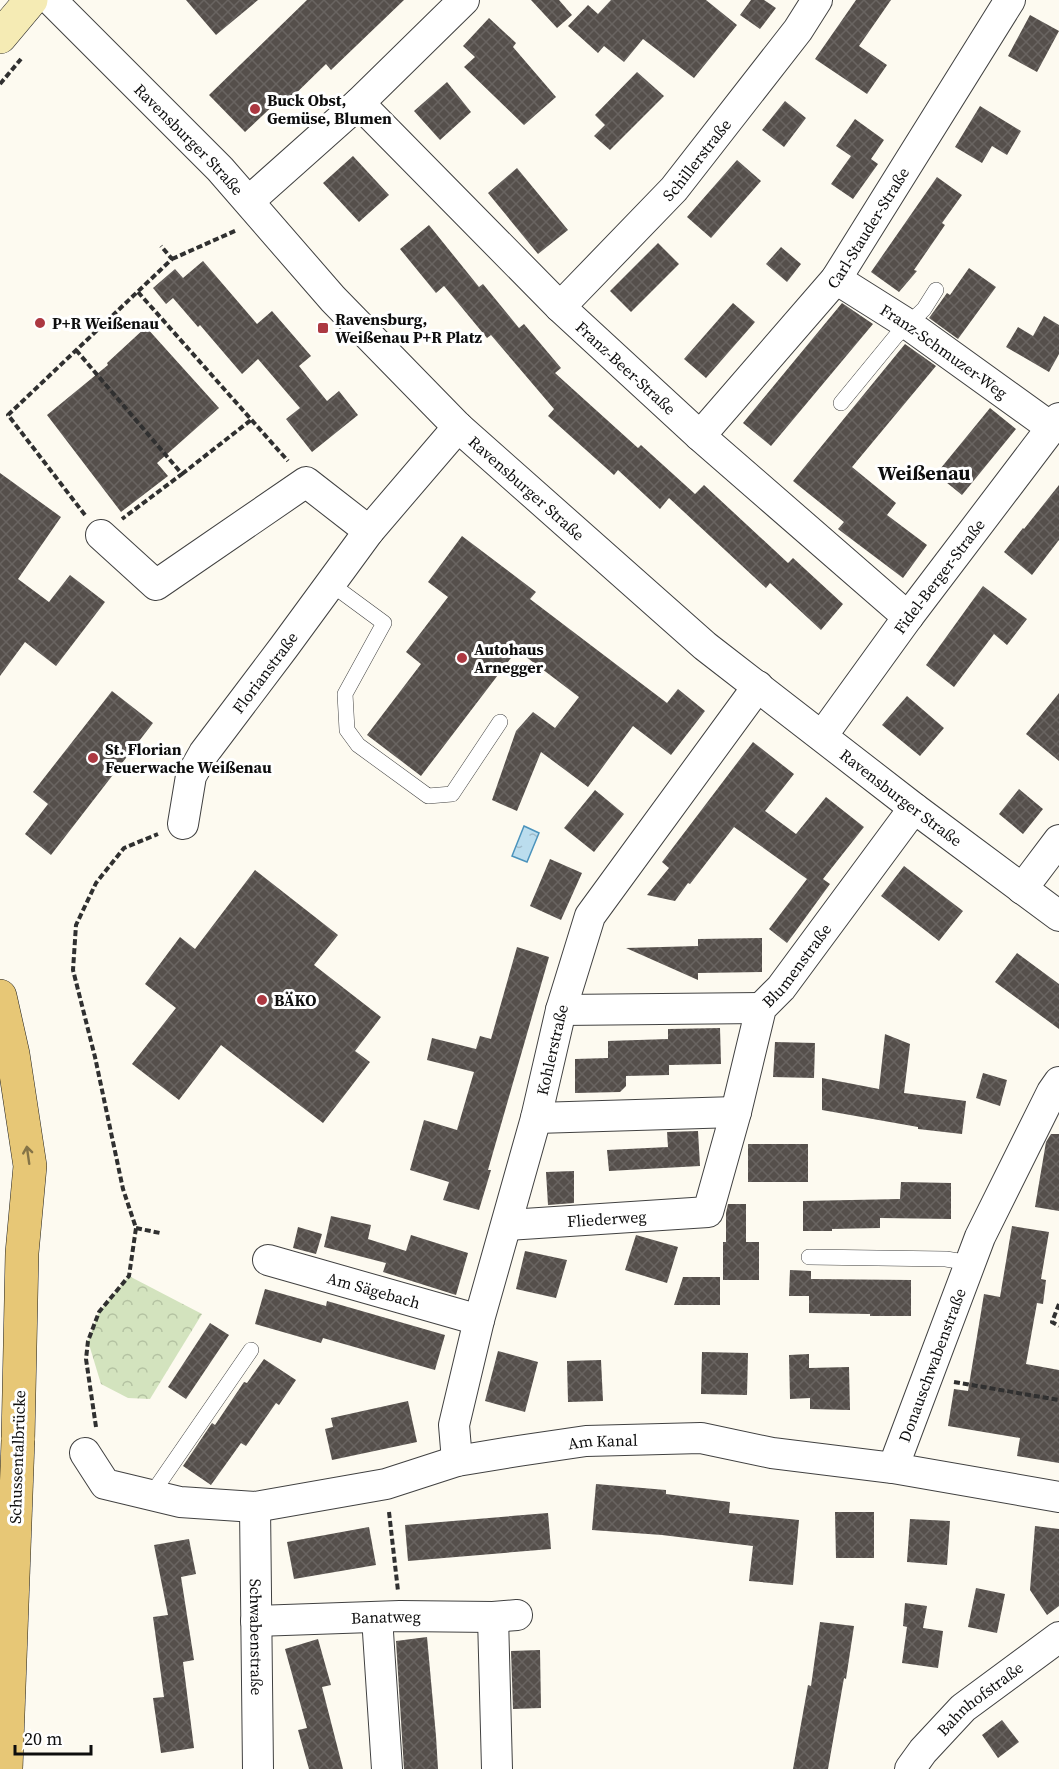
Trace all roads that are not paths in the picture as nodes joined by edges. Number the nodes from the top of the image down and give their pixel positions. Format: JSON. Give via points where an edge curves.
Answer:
{"nodes":[{"id":1,"x":31,"y":0,"type":"edge"},
{"id":2,"x":51,"y":0,"type":"edge"},
{"id":3,"x":464,"y":0,"type":"edge"},
{"id":4,"x":817,"y":0,"type":"edge"},
{"id":5,"x":1010,"y":0,"type":"edge"},
{"id":6,"x":0,"y":36,"type":"edge"},
{"id":7,"x":359,"y":103,"type":"junction"},
{"id":8,"x":255,"y":210,"type":"junction"},
{"id":9,"x":836,"y":279,"type":"junction"},
{"id":10,"x":936,"y":290,"type":"dead end"},
{"id":11,"x":560,"y":307,"type":"junction"},
{"id":12,"x":909,"y":324,"type":"junction"},
{"id":13,"x":842,"y":403,"type":"dead end"},
{"id":14,"x":1056,"y":423,"type":"edge"},
{"id":15,"x":458,"y":427,"type":"junction"},
{"id":16,"x":700,"y":436,"type":"junction"},
{"id":17,"x":369,"y":531,"type":"junction"},
{"id":18,"x":101,"y":535,"type":"road end"},
{"id":19,"x":331,"y":584,"type":"junction"},
{"id":20,"x":908,"y":616,"type":"junction"},
{"id":21,"x":758,"y":686,"type":"junction"},
{"id":22,"x":500,"y":722,"type":"dead end"},
{"id":23,"x":822,"y":736,"type":"junction"},
{"id":24,"x":914,"y":808,"type":"junction"},
{"id":25,"x":183,"y":824,"type":"road end"},
{"id":26,"x":1059,"y":840,"type":"edge"},
{"id":27,"x":1022,"y":889,"type":"junction"},
{"id":28,"x":1059,"y":916,"type":"edge"},
{"id":29,"x":0,"y":996,"type":"edge"},
{"id":30,"x":761,"y":1008,"type":"junction"},
{"id":31,"x":561,"y":1010,"type":"junction"},
{"id":32,"x":1059,"y":1082,"type":"edge"},
{"id":33,"x":736,"y":1112,"type":"junction"},
{"id":34,"x":536,"y":1118,"type":"junction"},
{"id":35,"x":0,"y":1122,"type":"edge"},
{"id":36,"x":708,"y":1212,"type":"joint"},
{"id":37,"x":507,"y":1226,"type":"junction"},
{"id":38,"x":22,"y":1243,"type":"junction"},
{"id":39,"x":809,"y":1257,"type":"dead end"},
{"id":40,"x":268,"y":1260,"type":"dead end"},
{"id":41,"x":970,"y":1263,"type":"junction"},
{"id":42,"x":479,"y":1320,"type":"junction"},
{"id":43,"x":251,"y":1350,"type":"dead end"},
{"id":44,"x":85,"y":1453,"type":"road end"},
{"id":45,"x":457,"y":1461,"type":"junction"},
{"id":46,"x":893,"y":1468,"type":"junction"},
{"id":47,"x":151,"y":1495,"type":"junction"},
{"id":48,"x":1059,"y":1497,"type":"edge"},
{"id":49,"x":255,"y":1507,"type":"junction"},
{"id":50,"x":389,"y":1616,"type":"junction"},
{"id":51,"x":256,"y":1621,"type":"junction"},
{"id":52,"x":1059,"y":1637,"type":"edge"},
{"id":53,"x":6,"y":1769,"type":"edge"},
{"id":54,"x":258,"y":1769,"type":"edge"},
{"id":55,"x":387,"y":1769,"type":"edge"},
{"id":56,"x":497,"y":1769,"type":"edge"},
{"id":57,"x":910,"y":1769,"type":"edge"}],
"edges":[{"from":1,"to":6,"type":"main road"},
{"from":2,"to":8,"type":"street","name":"Ravensburger Straße","via":[[220,169]]},
{"from":3,"to":7,"type":"street"},
{"from":4,"to":11,"type":"street","name":"Schillerstraße","via":[[674,189]]},
{"from":5,"to":9,"type":"street","name":"Carl-Stauder-Straße"},
{"from":7,"to":8,"type":"street"},
{"from":7,"to":11,"type":"street","name":"Franz-Beer-Straße"},
{"from":8,"to":15,"type":"street","name":"Ravensburger Straße","via":[[333,299]]},
{"from":9,"to":12,"type":"street","name":"Franz-Schmuzer-Weg"},
{"from":9,"to":16,"type":"street","name":"Carl-Stauder-Straße"},
{"from":10,"to":12,"type":"lane"},
{"from":11,"to":16,"type":"street","name":"Franz-Beer-Straße"},
{"from":12,"to":13,"type":"lane"},
{"from":12,"to":14,"type":"street","name":"Franz-Schmuzer-Weg"},
{"from":14,"to":20,"type":"street","name":"Fidel-Berger-Straße"},
{"from":15,"to":17,"type":"street","name":"Florianstraße"},
{"from":15,"to":21,"type":"street","name":"Ravensburger Straße","via":[[705,646]]},
{"from":16,"to":20,"type":"street","name":"Franz-Beer-Straße"},
{"from":17,"to":18,"type":"street","via":[[306,482],[156,585]]},
{"from":17,"to":19,"type":"street","name":"Florianstraße"},
{"from":19,"to":22,"type":"lane","via":[[384,623],[345,694],[347,730],[358,744],[428,796],[452,794]]},
{"from":19,"to":25,"type":"street","name":"Florianstraße","via":[[204,753],[192,776]]},
{"from":20,"to":23,"type":"street","name":"Fidel-Berger-Straße"},
{"from":21,"to":23,"type":"street","name":"Ravensburger Straße"},
{"from":21,"to":31,"type":"street","name":"Kohlerstraße","via":[[590,916]]},
{"from":23,"to":24,"type":"street","name":"Ravensburger Straße"},
{"from":24,"to":27,"type":"street","name":"Ravensburger Straße"},
{"from":24,"to":30,"type":"street","name":"Blumenstraße","via":[[781,988]]},
{"from":26,"to":27,"type":"street"},
{"from":27,"to":28,"type":"street","name":"Ravensburger Straße"},
{"from":38,"to":29,"type":"main road","one_way":true,"via":[[30,1166]]},
{"from":30,"to":31,"type":"street"},
{"from":30,"to":33,"type":"street","name":"Blumenstraße"},
{"from":31,"to":34,"type":"street","name":"Kohlerstraße"},
{"from":32,"to":41,"type":"street","name":"Donauschwabenstraße"},
{"from":33,"to":34,"type":"street"},
{"from":33,"to":36,"type":"street","name":"Blumenstraße"},
{"from":34,"to":37,"type":"street","name":"Kohlerstraße"},
{"from":35,"to":38,"type":"main road"},
{"from":36,"to":37,"type":"street","name":"Fliederweg"},
{"from":37,"to":42,"type":"street","name":"Kohlerstraße"},
{"from":38,"to":53,"type":"main road","name":"Schussentalbrücke","bridge":true},
{"from":39,"to":41,"type":"lane","via":[[946,1258]]},
{"from":40,"to":42,"type":"street","name":"Am Sägebach"},
{"from":41,"to":46,"type":"street","name":"Donauschwabenstraße"},
{"from":42,"to":45,"type":"street","name":"Kohlerstraße","via":[[453,1425]]},
{"from":43,"to":47,"type":"lane"},
{"from":44,"to":47,"type":"street","name":"Am Kanal","via":[[105,1484]]},
{"from":45,"to":46,"type":"street","name":"Am Kanal","via":[[586,1441],[701,1438],[772,1453]]},
{"from":45,"to":49,"type":"street","name":"Am Kanal","via":[[386,1484]]},
{"from":46,"to":48,"type":"street","name":"Am Kanal"},
{"from":47,"to":49,"type":"street","name":"Am Kanal","via":[[180,1502]]},
{"from":49,"to":51,"type":"street","name":"Schwabenstraße"},
{"from":50,"to":51,"type":"street","name":"Banatweg"},
{"from":50,"to":55,"type":"street"},
{"from":50,"to":56,"type":"street","name":"Banatweg","via":[[505,1616]]},
{"from":51,"to":54,"type":"street","name":"Schwabenstraße"},
{"from":52,"to":57,"type":"street","name":"Bahnhofstraße","via":[[963,1708]]}]}
